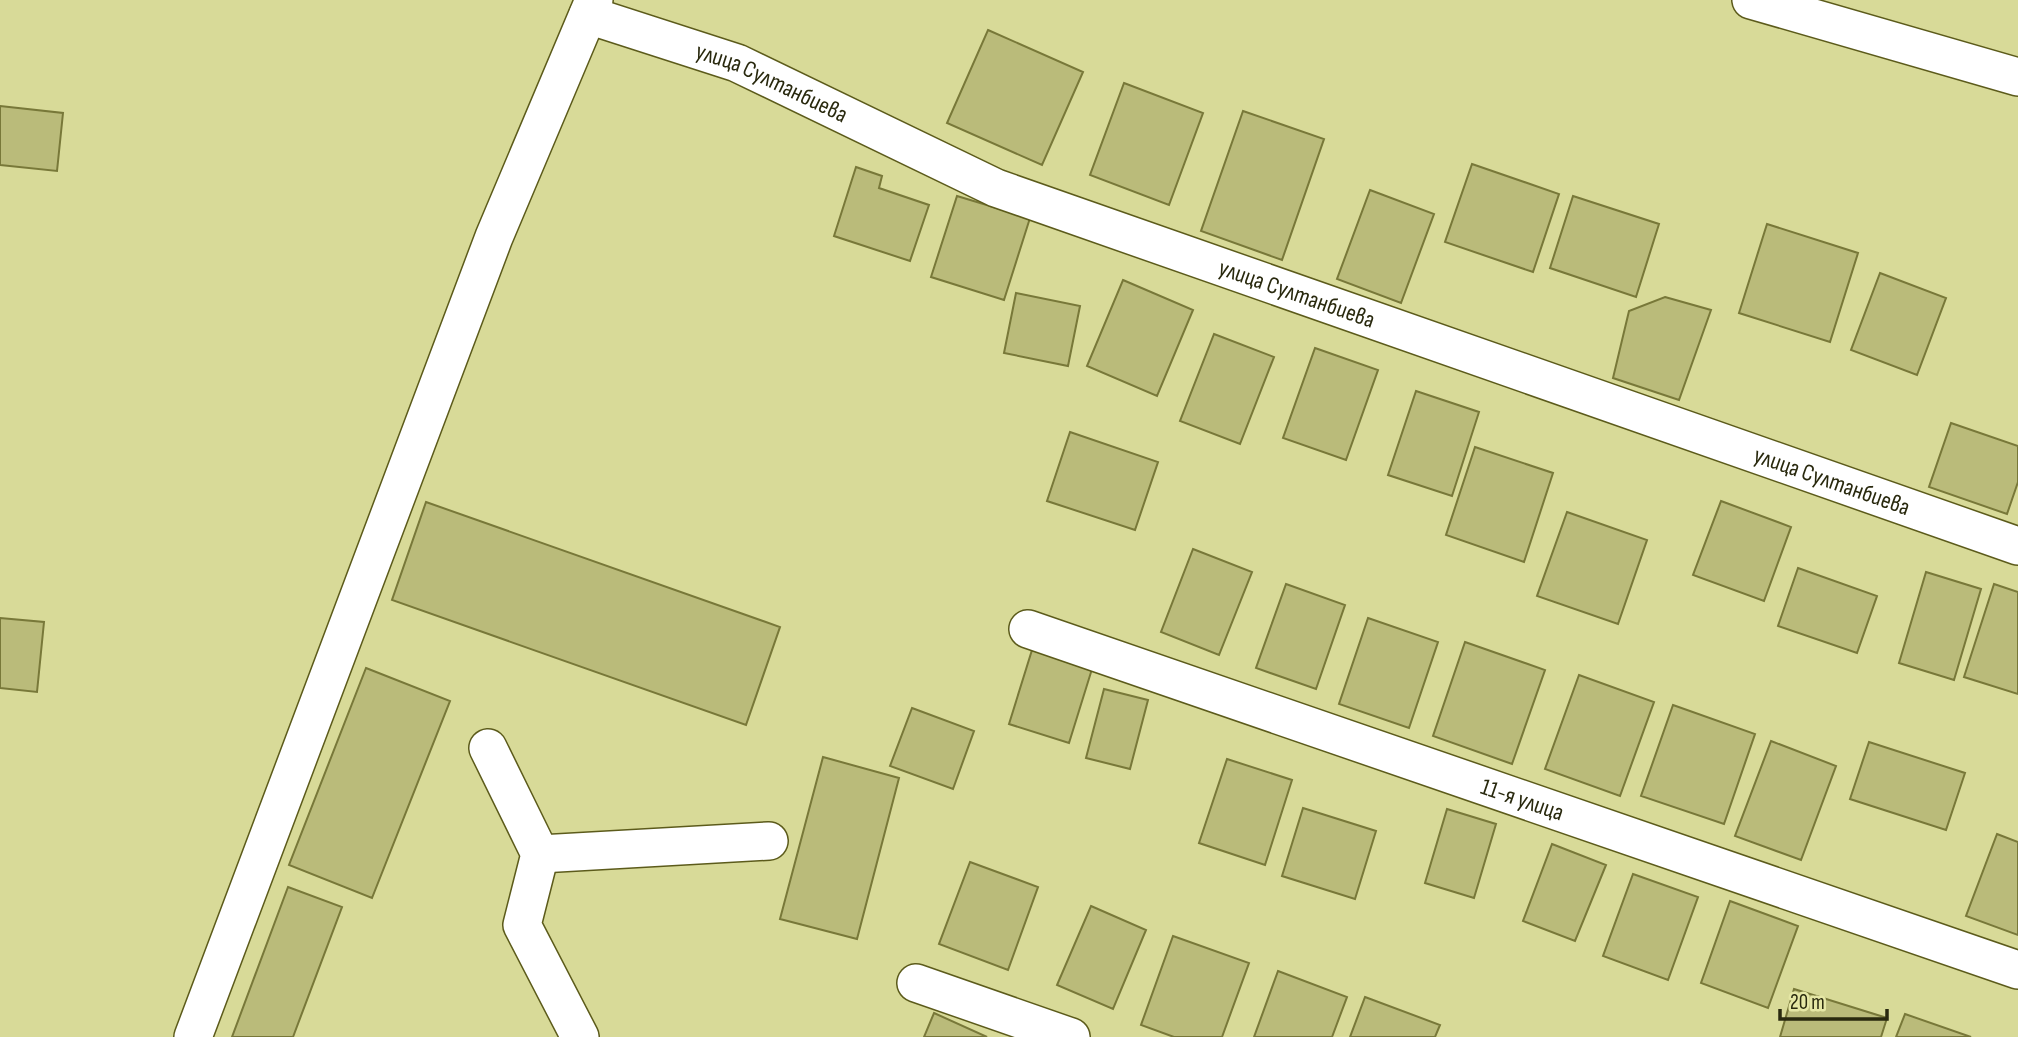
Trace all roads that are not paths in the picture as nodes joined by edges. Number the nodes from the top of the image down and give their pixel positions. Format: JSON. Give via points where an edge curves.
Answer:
{"nodes":[{"id":1,"x":1751,"y":0,"type":"edge"},
{"id":2,"x":591,"y":8,"type":"edge"},
{"id":3,"x":2018,"y":78,"type":"edge"},
{"id":4,"x":2018,"y":547,"type":"edge"},
{"id":5,"x":1028,"y":629,"type":"dead end"},
{"id":6,"x":488,"y":748,"type":"dead end"},
{"id":7,"x":769,"y":841,"type":"dead end"},
{"id":8,"x":540,"y":854,"type":"junction"},
{"id":9,"x":2018,"y":970,"type":"edge"},
{"id":10,"x":916,"y":983,"type":"dead end"},
{"id":11,"x":193,"y":1037,"type":"edge"},
{"id":12,"x":580,"y":1037,"type":"edge"},
{"id":13,"x":1071,"y":1037,"type":"edge"}],
"edges":[{"from":1,"to":3,"type":"street"},
{"from":2,"to":4,"type":"street","name":"улица Султанбиева","via":[[737,64],[996,188]]},
{"from":2,"to":11,"type":"street","via":[[494,237]]},
{"from":5,"to":9,"type":"street","name":"11-я улица"},
{"from":6,"to":8,"type":"street"},
{"from":7,"to":8,"type":"street"},
{"from":8,"to":12,"type":"street","via":[[522,925]]},
{"from":10,"to":13,"type":"street"}]}
